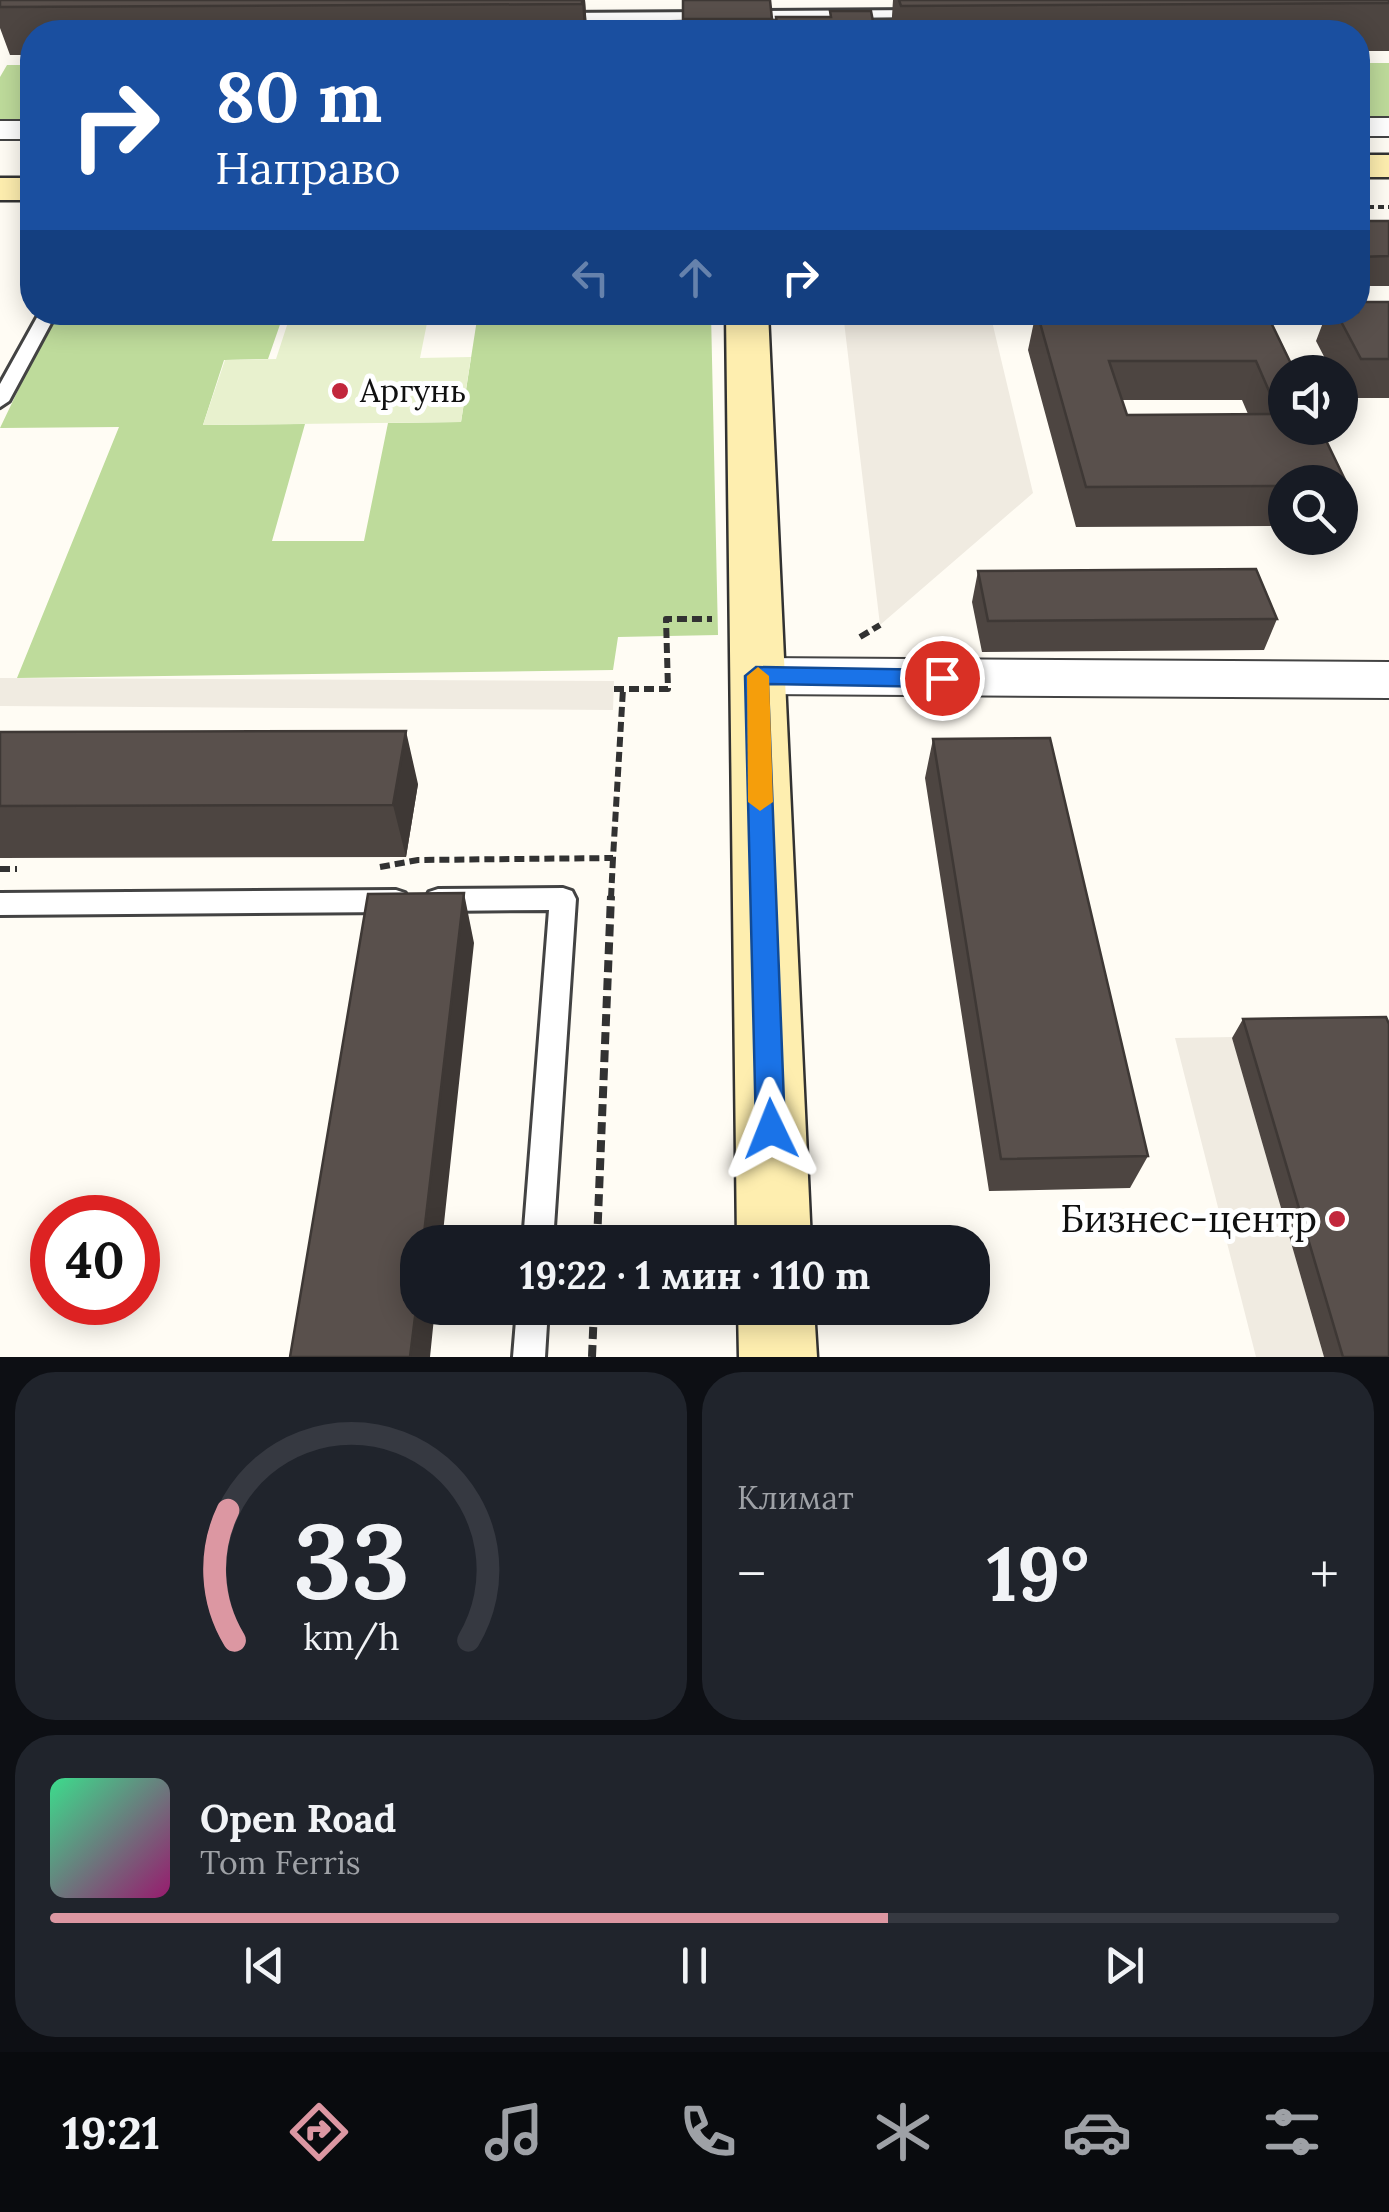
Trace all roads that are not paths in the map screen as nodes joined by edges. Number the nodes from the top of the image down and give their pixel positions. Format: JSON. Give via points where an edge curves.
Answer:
{"nodes":[{"id":1,"x":799,"y":8,"type":"edge"},
{"id":2,"x":936,"y":14,"type":"dead end"},
{"id":3,"x":542,"y":17,"type":"dead end"},
{"id":4,"x":619,"y":17,"type":"junction"},
{"id":5,"x":619,"y":20,"type":"edge"},
{"id":6,"x":41,"y":325,"type":"edge"},
{"id":7,"x":747,"y":325,"type":"edge"},
{"id":8,"x":0,"y":402,"type":"edge"},
{"id":9,"x":756,"y":676,"type":"junction"},
{"id":10,"x":1389,"y":680,"type":"edge"},
{"id":11,"x":0,"y":904,"type":"edge"},
{"id":12,"x":539,"y":1225,"type":"edge"},
{"id":13,"x":773,"y":1225,"type":"edge"},
{"id":14,"x":532,"y":1325,"type":"edge"},
{"id":15,"x":777,"y":1325,"type":"edge"},
{"id":16,"x":529,"y":1357,"type":"edge"},
{"id":17,"x":778,"y":1357,"type":"edge"}],
"edges":[{"from":1,"to":2,"type":"lane"},
{"from":1,"to":4,"type":"lane"},
{"from":3,"to":4,"type":"lane"},
{"from":4,"to":5,"type":"lane"},
{"from":6,"to":8,"type":"lane"},
{"from":7,"to":9,"type":"street"},
{"from":9,"to":10,"type":"street"},
{"from":9,"to":13,"type":"street"},
{"from":11,"to":12,"type":"lane","via":[[562,899]]},
{"from":14,"to":16,"type":"lane"},
{"from":15,"to":17,"type":"street"}]}
